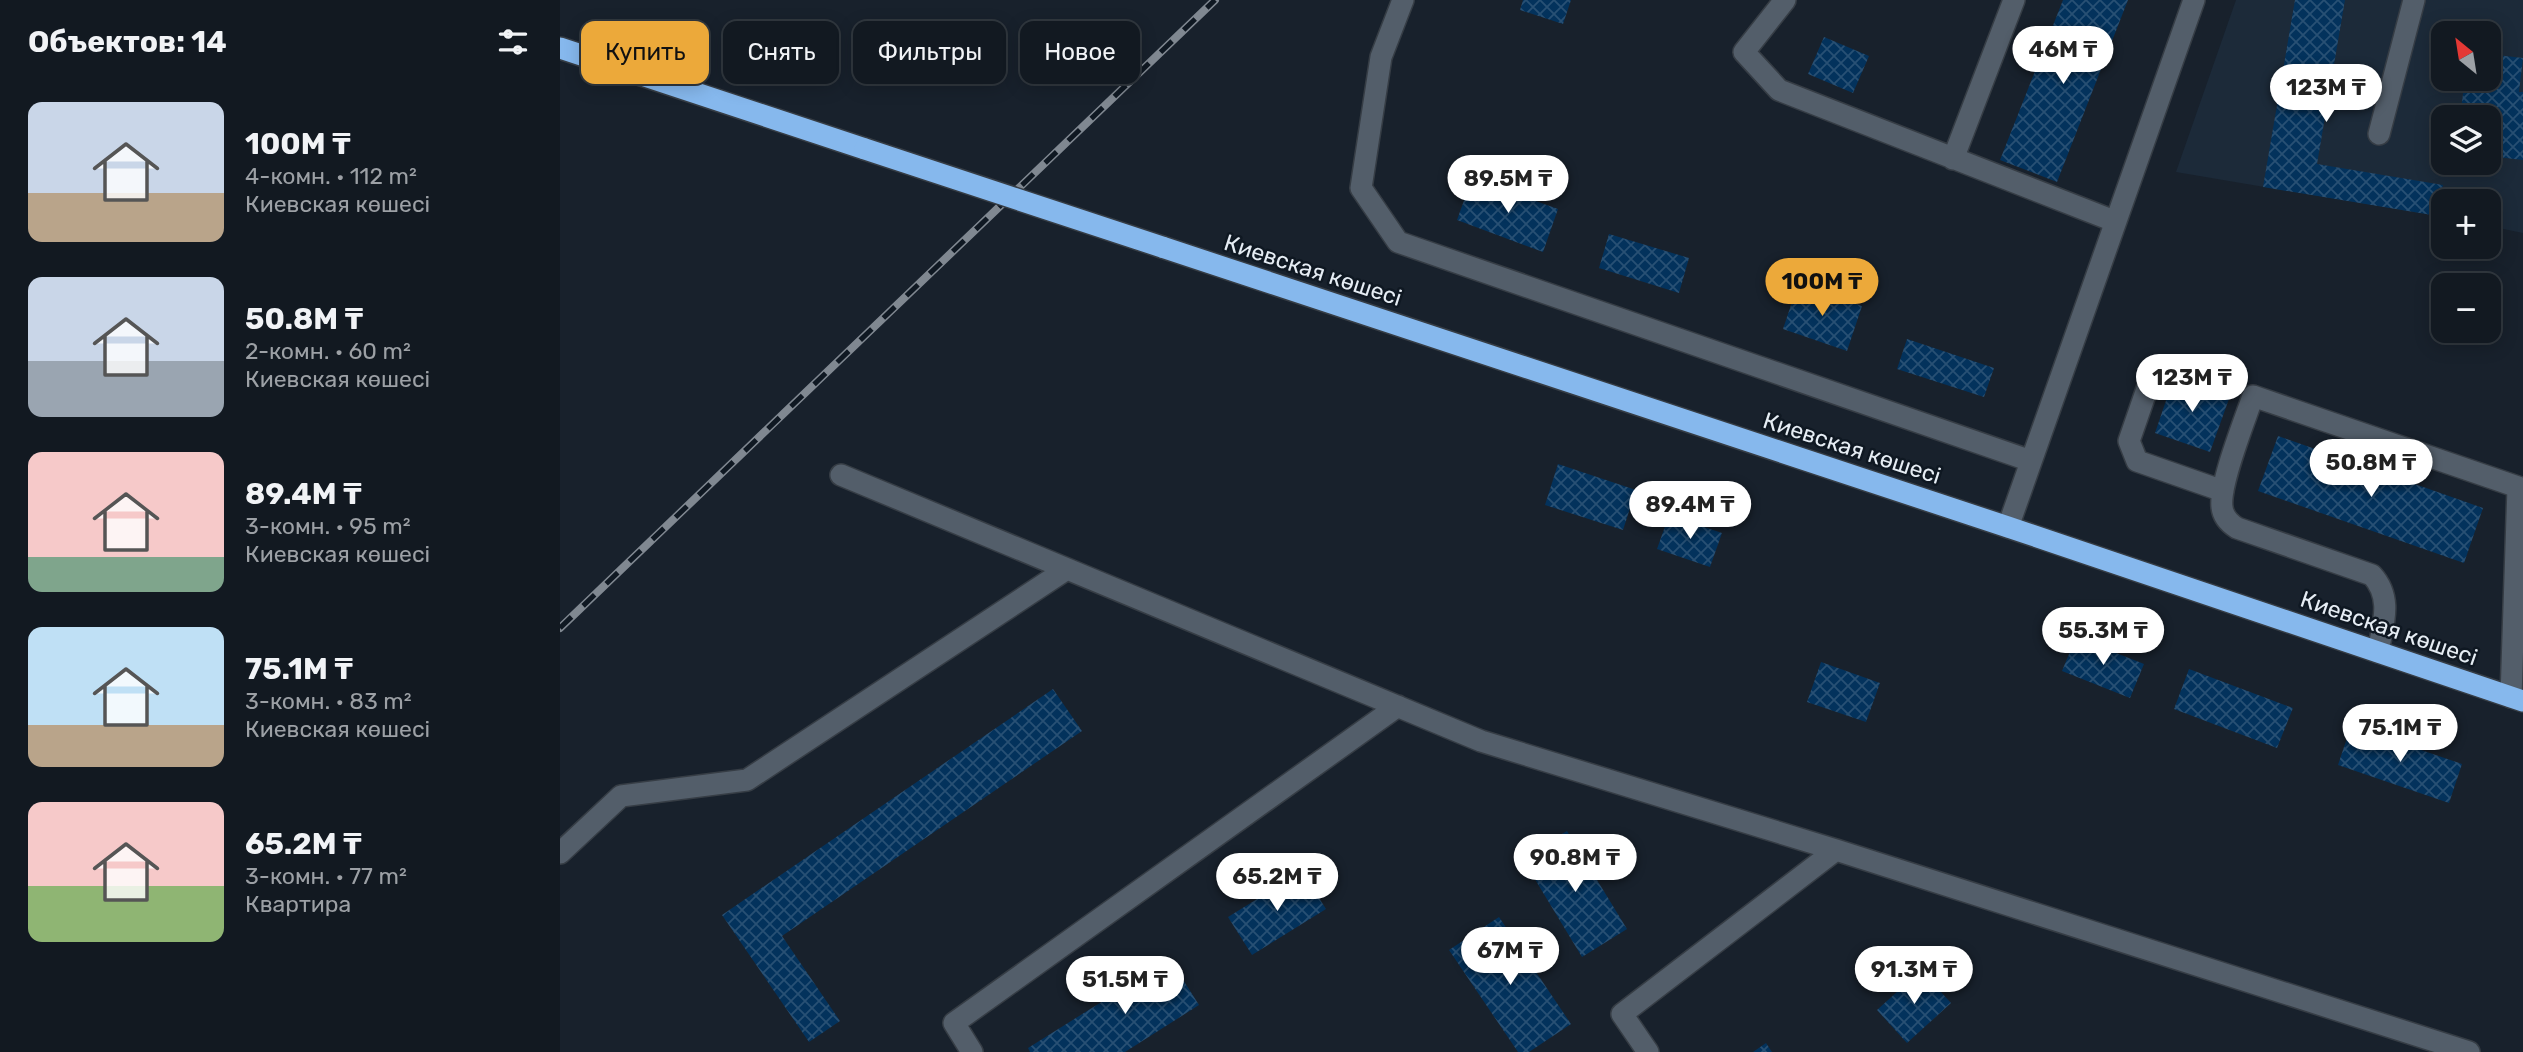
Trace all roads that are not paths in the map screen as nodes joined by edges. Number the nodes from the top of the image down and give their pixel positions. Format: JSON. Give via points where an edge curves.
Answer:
{"nodes":[{"id":1,"x":1403,"y":0,"type":"edge"},
{"id":2,"x":1785,"y":0,"type":"edge"},
{"id":3,"x":2014,"y":0,"type":"edge"},
{"id":4,"x":2194,"y":0,"type":"edge"},
{"id":5,"x":2414,"y":0,"type":"edge"},
{"id":6,"x":560,"y":48,"type":"edge"},
{"id":7,"x":2379,"y":134,"type":"dead end"},
{"id":8,"x":1953,"y":159,"type":"junction"},
{"id":9,"x":2114,"y":221,"type":"junction"},
{"id":10,"x":2148,"y":386,"type":"dead end"},
{"id":11,"x":2031,"y":461,"type":"junction"},
{"id":12,"x":842,"y":475,"type":"dead end"},
{"id":13,"x":2223,"y":491,"type":"junction"},
{"id":14,"x":2008,"y":527,"type":"junction"},
{"id":15,"x":1067,"y":569,"type":"junction"},
{"id":16,"x":2378,"y":652,"type":"junction"},
{"id":17,"x":2517,"y":699,"type":"edge"},
{"id":18,"x":1398,"y":706,"type":"junction"},
{"id":19,"x":1836,"y":850,"type":"junction"},
{"id":20,"x":560,"y":853,"type":"edge"},
{"id":21,"x":972,"y":1052,"type":"edge"},
{"id":22,"x":1648,"y":1052,"type":"edge"},
{"id":23,"x":2469,"y":1052,"type":"edge"}],
"edges":[{"from":1,"to":11,"type":"lane","via":[[1381,57],[1361,188],[1398,242]]},
{"from":2,"to":8,"type":"lane","via":[[1744,52],[1779,90]]},
{"from":3,"to":8,"type":"lane"},
{"from":4,"to":9,"type":"lane"},
{"from":5,"to":7,"type":"lane"},
{"from":6,"to":14,"type":"highway","name":"Киевская көшесі","bridge":true},
{"from":8,"to":9,"type":"lane"},
{"from":9,"to":11,"type":"lane"},
{"from":10,"to":13,"type":"lane","via":[[2129,441],[2137,461]]},
{"from":11,"to":14,"type":"lane"},
{"from":12,"to":15,"type":"lane"},
{"from":13,"to":16,"type":"lane","via":[[2222,508],[2228,523],[2372,575],[2380,584],[2386,608]]},
{"from":13,"to":17,"type":"lane","via":[[2253,396],[2518,487]]},
{"from":14,"to":16,"type":"highway","name":"Киевская көшесі"},
{"from":15,"to":18,"type":"lane"},
{"from":15,"to":20,"type":"lane","via":[[747,780],[621,796]]},
{"from":16,"to":17,"type":"highway","name":"Киевская көшесі"},
{"from":18,"to":19,"type":"lane","via":[[1481,741]]},
{"from":18,"to":21,"type":"lane","via":[[954,1023]]},
{"from":19,"to":22,"type":"lane","via":[[1622,1014]]},
{"from":19,"to":23,"type":"lane"}]}
